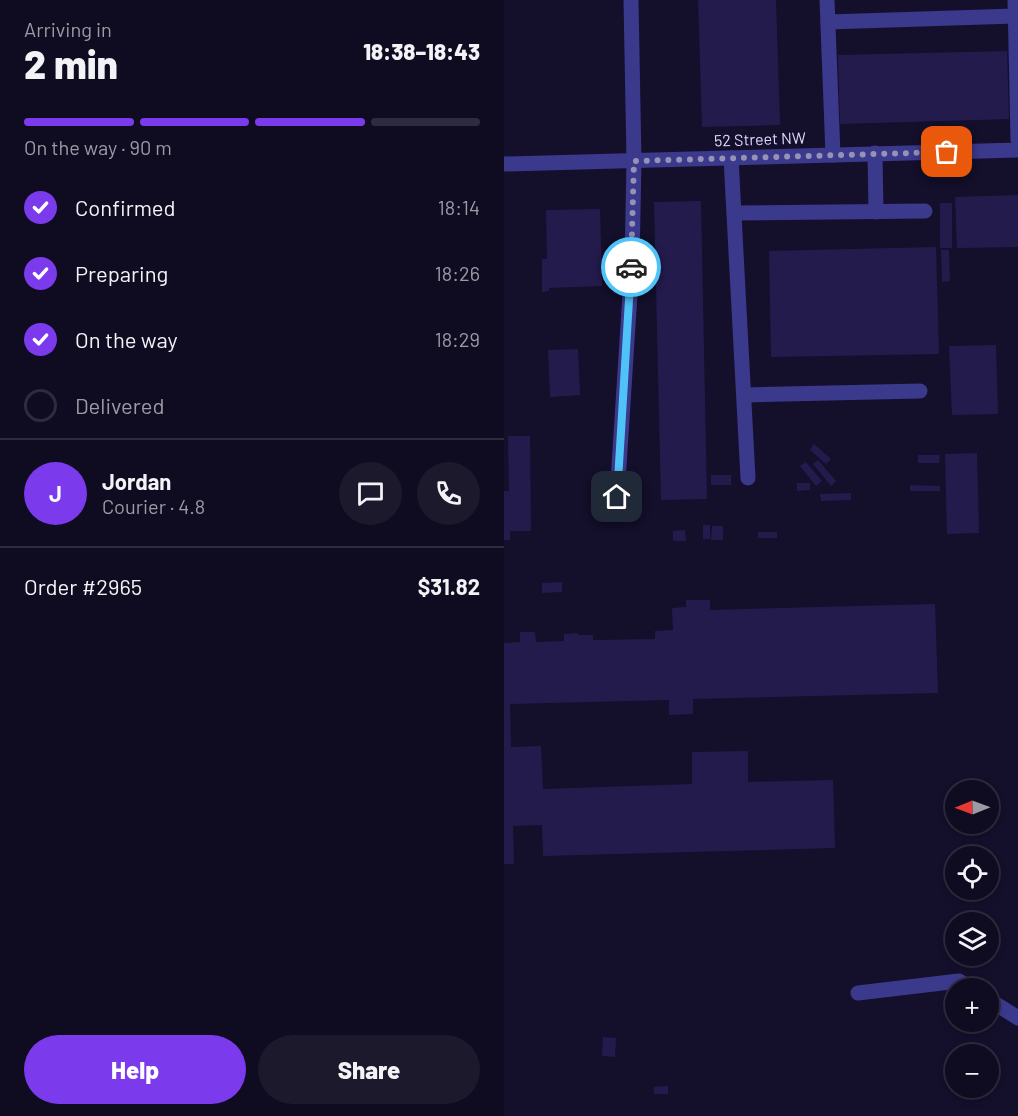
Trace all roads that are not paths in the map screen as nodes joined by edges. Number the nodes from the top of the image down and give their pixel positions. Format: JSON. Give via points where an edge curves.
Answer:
{"nodes":[{"id":1,"x":631,"y":0,"type":"edge"},
{"id":2,"x":827,"y":0,"type":"edge"},
{"id":3,"x":1015,"y":0,"type":"edge"},
{"id":4,"x":1015,"y":16,"type":"junction"},
{"id":5,"x":828,"y":22,"type":"junction"},
{"id":6,"x":1018,"y":140,"type":"edge"},
{"id":7,"x":1018,"y":150,"type":"edge"},
{"id":8,"x":875,"y":153,"type":"junction"},
{"id":9,"x":833,"y":155,"type":"junction"},
{"id":10,"x":731,"y":158,"type":"junction"},
{"id":11,"x":634,"y":161,"type":"junction"},
{"id":12,"x":504,"y":165,"type":"edge"},
{"id":13,"x":926,"y":211,"type":"dead end"},
{"id":14,"x":876,"y":212,"type":"junction"},
{"id":15,"x":734,"y":213,"type":"junction"},
{"id":16,"x":920,"y":391,"type":"dead end"},
{"id":17,"x":744,"y":395,"type":"junction"},
{"id":18,"x":748,"y":478,"type":"dead end"},
{"id":19,"x":617,"y":497,"type":"dead end"},
{"id":20,"x":945,"y":983,"type":"edge"},
{"id":21,"x":858,"y":993,"type":"dead end"},
{"id":22,"x":999,"y":1006,"type":"edge"},
{"id":23,"x":1018,"y":1018,"type":"edge"}],
"edges":[{"from":1,"to":11,"type":"street"},
{"from":2,"to":5,"type":"street"},
{"from":3,"to":4,"type":"street"},
{"from":4,"to":5,"type":"street"},
{"from":4,"to":6,"type":"street"},
{"from":5,"to":9,"type":"street"},
{"from":7,"to":8,"type":"street","name":"52 Street NW"},
{"from":8,"to":9,"type":"street","name":"52 Street NW"},
{"from":8,"to":14,"type":"street"},
{"from":9,"to":10,"type":"street","name":"52 Street NW"},
{"from":10,"to":11,"type":"street","name":"52 Street NW"},
{"from":10,"to":15,"type":"street"},
{"from":11,"to":12,"type":"street","name":"52 Street NW"},
{"from":11,"to":19,"type":"street","via":[[632,263]]},
{"from":13,"to":14,"type":"street"},
{"from":14,"to":15,"type":"street"},
{"from":15,"to":17,"type":"street"},
{"from":16,"to":17,"type":"street"},
{"from":17,"to":18,"type":"street"},
{"from":20,"to":21,"type":"street"},
{"from":22,"to":23,"type":"street"}]}
